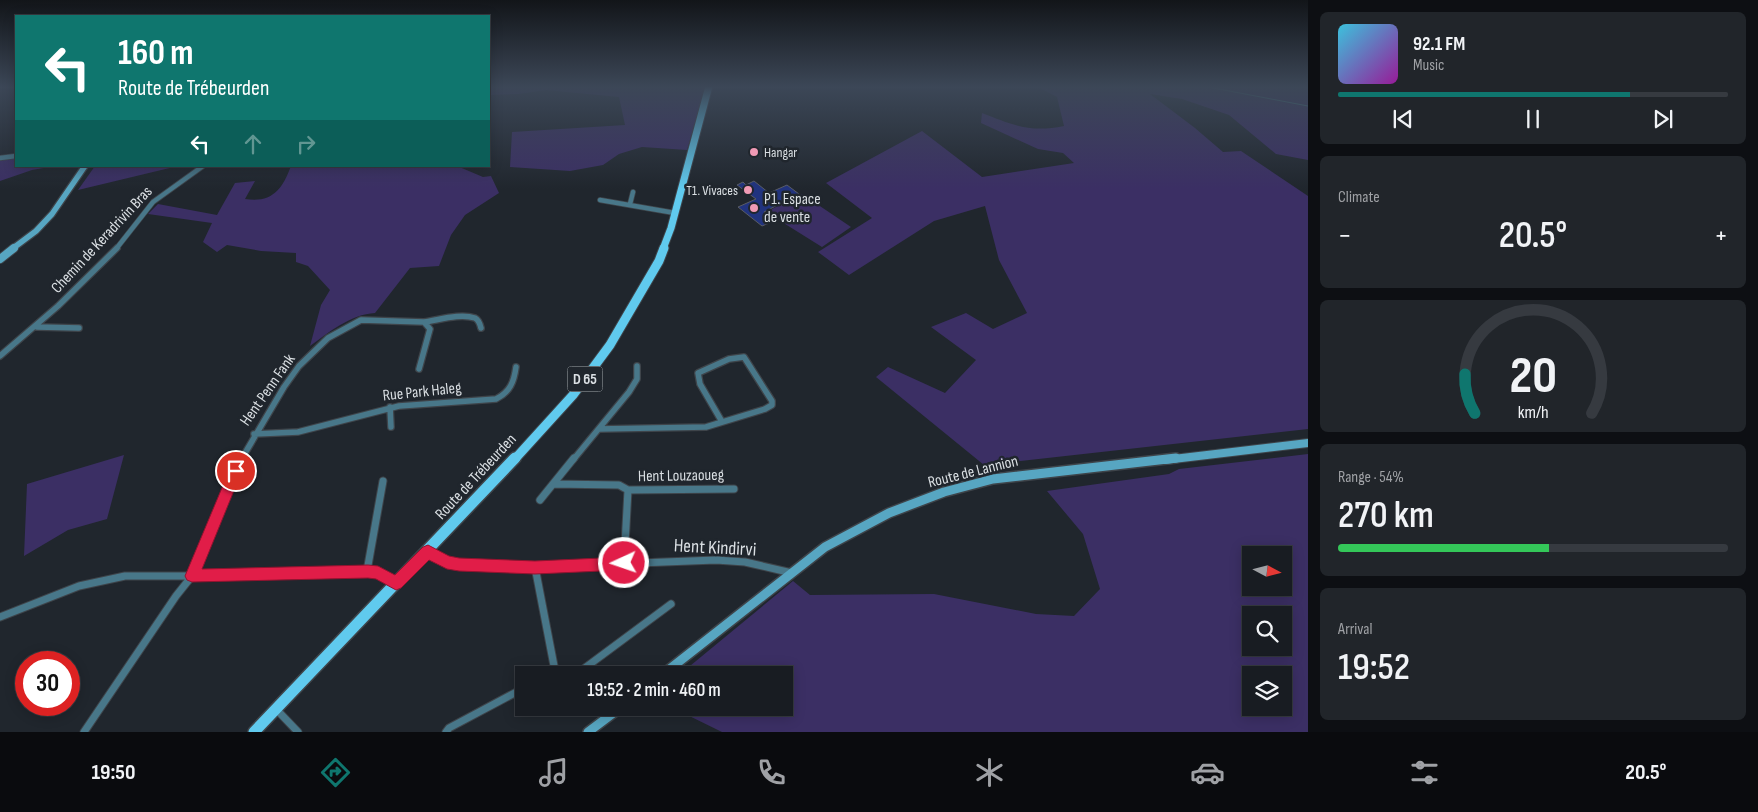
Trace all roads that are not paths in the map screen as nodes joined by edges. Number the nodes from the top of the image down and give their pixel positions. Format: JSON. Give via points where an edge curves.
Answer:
{"nodes":[{"id":1,"x":700,"y":120,"type":"edge"},
{"id":2,"x":15,"y":156,"type":"edge"},
{"id":3,"x":0,"y":158,"type":"edge"},
{"id":4,"x":84,"y":167,"type":"edge"},
{"id":5,"x":202,"y":167,"type":"edge"},
{"id":6,"x":633,"y":192,"type":"dead end"},
{"id":7,"x":680,"y":197,"type":"joint"},
{"id":8,"x":600,"y":200,"type":"dead end"},
{"id":9,"x":630,"y":204,"type":"junction"},
{"id":10,"x":676,"y":213,"type":"junction"},
{"id":11,"x":0,"y":259,"type":"edge"},
{"id":12,"x":424,"y":322,"type":"junction"},
{"id":13,"x":37,"y":327,"type":"junction"},
{"id":14,"x":79,"y":328,"type":"dead end"},
{"id":15,"x":481,"y":328,"type":"dead end"},
{"id":16,"x":0,"y":356,"type":"edge"},
{"id":17,"x":637,"y":366,"type":"dead end"},
{"id":18,"x":516,"y":367,"type":"dead end"},
{"id":19,"x":419,"y":369,"type":"dead end"},
{"id":20,"x":390,"y":407,"type":"junction"},
{"id":21,"x":721,"y":420,"type":"junction"},
{"id":22,"x":391,"y":427,"type":"dead end"},
{"id":23,"x":599,"y":429,"type":"junction"},
{"id":24,"x":254,"y":434,"type":"junction"},
{"id":25,"x":1308,"y":443,"type":"edge"},
{"id":26,"x":383,"y":481,"type":"dead end"},
{"id":27,"x":554,"y":484,"type":"junction"},
{"id":28,"x":734,"y":489,"type":"dead end"},
{"id":29,"x":628,"y":490,"type":"junction"},
{"id":30,"x":540,"y":500,"type":"dead end"},
{"id":31,"x":428,"y":551,"type":"junction"},
{"id":32,"x":624,"y":563,"type":"junction"},
{"id":33,"x":535,"y":567,"type":"junction"},
{"id":34,"x":368,"y":571,"type":"junction"},
{"id":35,"x":792,"y":573,"type":"junction"},
{"id":36,"x":192,"y":576,"type":"junction"},
{"id":37,"x":396,"y":583,"type":"junction"},
{"id":38,"x":671,"y":604,"type":"dead end"},
{"id":39,"x":0,"y":617,"type":"edge"},
{"id":40,"x":550,"y":666,"type":"edge"},
{"id":41,"x":587,"y":666,"type":"edge"},
{"id":42,"x":674,"y":666,"type":"edge"},
{"id":43,"x":515,"y":693,"type":"edge"},
{"id":44,"x":276,"y":709,"type":"junction"},
{"id":45,"x":609,"y":716,"type":"edge"},
{"id":46,"x":84,"y":732,"type":"edge"},
{"id":47,"x":254,"y":732,"type":"edge"},
{"id":48,"x":298,"y":732,"type":"edge"},
{"id":49,"x":446,"y":732,"type":"edge"},
{"id":50,"x":588,"y":732,"type":"edge"}],
"edges":[{"from":1,"to":7,"type":"main road","number":"D 65"},
{"from":2,"to":3,"type":"street"},
{"from":4,"to":11,"type":"main road","via":[[52,214]]},
{"from":5,"to":13,"type":"street","name":"Chemin de Keradrivin Bras","via":[[151,204],[113,253]]},
{"from":6,"to":9,"type":"street"},
{"from":7,"to":10,"type":"main road","name":"Route de Trébeurden","number":"D 65"},
{"from":8,"to":9,"type":"street"},
{"from":9,"to":10,"type":"street"},
{"from":10,"to":31,"type":"main road","name":"Route de Trébeurden","number":"D 65","via":[[659,260],[610,345],[573,395]]},
{"from":12,"to":15,"type":"street","name":"Hent Penn Fank","via":[[469,317],[479,320]]},
{"from":12,"to":19,"type":"street","via":[[430,329]]},
{"from":12,"to":24,"type":"street","name":"Hent Penn Fank","via":[[369,319],[340,330],[299,366]]},
{"from":13,"to":14,"type":"street"},
{"from":13,"to":16,"type":"street","name":"Chemin de Keradrivin Bras"},
{"from":17,"to":23,"type":"street","via":[[637,379]]},
{"from":18,"to":20,"type":"street","name":"Rue Park Haleg","via":[[513,386],[496,399]]},
{"from":20,"to":22,"type":"street"},
{"from":20,"to":24,"type":"street","name":"Rue Park Haleg","via":[[298,432]]},
{"from":21,"to":21,"type":"street","via":[[744,416],[772,405],[772,400],[744,357],[729,359],[698,373],[700,384]]},
{"from":21,"to":23,"type":"street","via":[[706,427]]},
{"from":23,"to":27,"type":"street"},
{"from":24,"to":36,"type":"street","name":"Hent Penn Fank"},
{"from":25,"to":35,"type":"main road","name":"Route de Lannion","via":[[993,479],[944,492],[889,513],[825,547]]},
{"from":26,"to":34,"type":"street"},
{"from":27,"to":29,"type":"street","name":"Hent Louzaoueg","via":[[619,485]]},
{"from":27,"to":30,"type":"street"},
{"from":28,"to":29,"type":"street","name":"Hent Louzaoueg"},
{"from":29,"to":32,"type":"street"},
{"from":31,"to":33,"type":"street","name":"Hent Kindirvi","via":[[447,562]]},
{"from":31,"to":37,"type":"main road","name":"Route de Trébeurden","number":"D 65"},
{"from":32,"to":33,"type":"street","name":"Hent Kindirvi"},
{"from":32,"to":35,"type":"street","name":"Hent Kindirvi","via":[[716,560],[745,562]]},
{"from":33,"to":40,"type":"street"},
{"from":34,"to":36,"type":"street"},
{"from":34,"to":37,"type":"street","via":[[378,572]]},
{"from":35,"to":42,"type":"main road","name":"Route de Lannion"},
{"from":36,"to":39,"type":"street","via":[[134,575],[96,581]]},
{"from":36,"to":46,"type":"street","name":"Hent Penn Fank"},
{"from":37,"to":44,"type":"main road","name":"Route de Trébeurden","number":"D 65"},
{"from":38,"to":41,"type":"street"},
{"from":43,"to":49,"type":"street"},
{"from":44,"to":47,"type":"main road","name":"Route de Trébeurden","number":"D 65"},
{"from":44,"to":48,"type":"street"},
{"from":45,"to":50,"type":"main road"}]}
